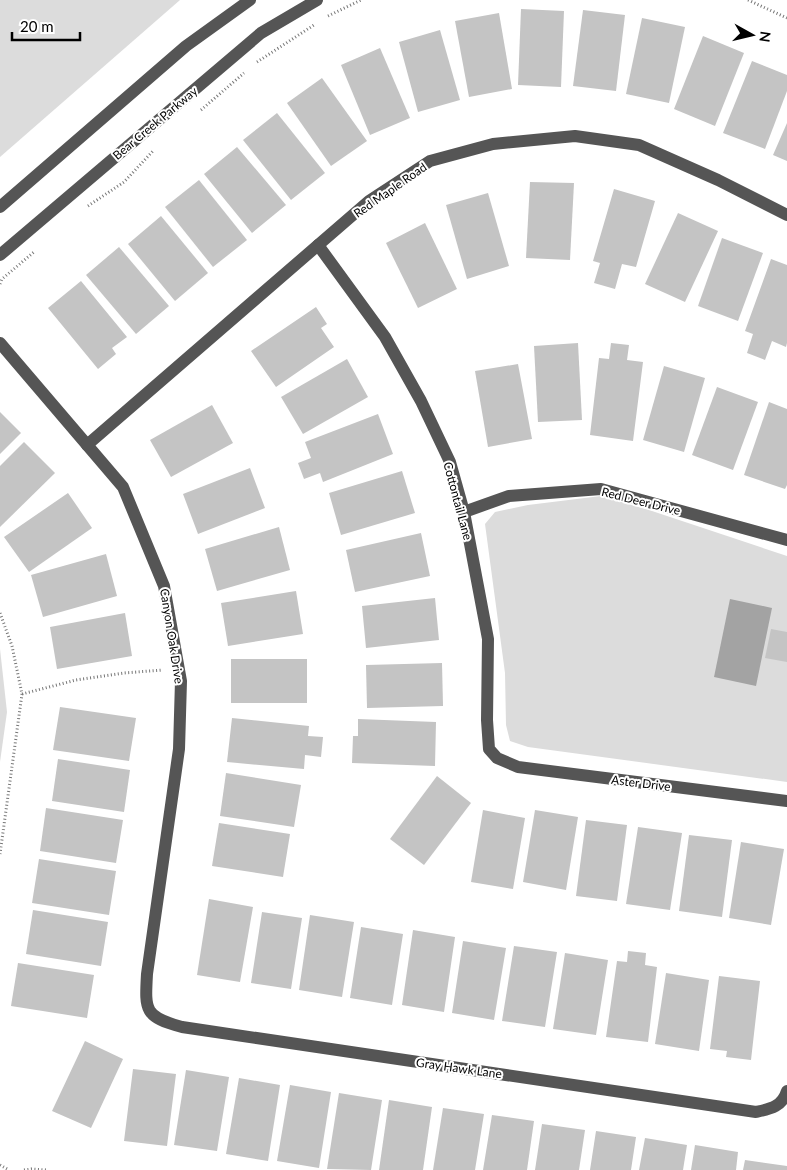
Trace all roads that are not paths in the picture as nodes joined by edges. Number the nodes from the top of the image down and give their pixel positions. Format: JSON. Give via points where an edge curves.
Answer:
{"nodes":[{"id":1,"x":250,"y":0,"type":"edge"},
{"id":2,"x":317,"y":0,"type":"edge"},
{"id":3,"x":0,"y":207,"type":"edge"},
{"id":4,"x":787,"y":216,"type":"edge"},
{"id":5,"x":318,"y":245,"type":"junction"},
{"id":6,"x":0,"y":255,"type":"edge"},
{"id":7,"x":0,"y":343,"type":"edge"},
{"id":8,"x":87,"y":445,"type":"junction"},
{"id":9,"x":464,"y":512,"type":"junction"},
{"id":10,"x":787,"y":540,"type":"edge"},
{"id":11,"x":498,"y":758,"type":"joint"},
{"id":12,"x":787,"y":801,"type":"edge"},
{"id":13,"x":149,"y":1010,"type":"joint"},
{"id":14,"x":787,"y":1091,"type":"edge"}],
"edges":[{"from":1,"to":3,"type":"street","via":[[186,46]]},
{"from":2,"to":6,"type":"street","name":"Bear Creek Parkway","via":[[261,33]]},
{"from":4,"to":5,"type":"street","name":"Red Maple Road","via":[[718,180],[639,145],[575,136],[493,144],[430,161],[370,201]]},
{"from":5,"to":8,"type":"street","name":"Red Maple Road"},
{"from":5,"to":9,"type":"street","name":"Cottontail Lane","via":[[385,337],[421,401],[450,462]]},
{"from":7,"to":8,"type":"street","name":"Canyon Oak Drive"},
{"from":8,"to":13,"type":"street","name":"Canyon Oak Drive","via":[[123,487],[164,586],[181,681],[179,749],[147,974]]},
{"from":9,"to":10,"type":"street","name":"Red Deer Drive","via":[[509,496],[601,489]]},
{"from":9,"to":11,"type":"street","name":"Cottontail Lane","via":[[488,639],[488,749]]},
{"from":11,"to":12,"type":"street","name":"Aster Drive","via":[[518,768]]},
{"from":13,"to":14,"type":"street","name":"Gray Hawk Lane","via":[[161,1021],[182,1027],[756,1112],[773,1109]]}]}
